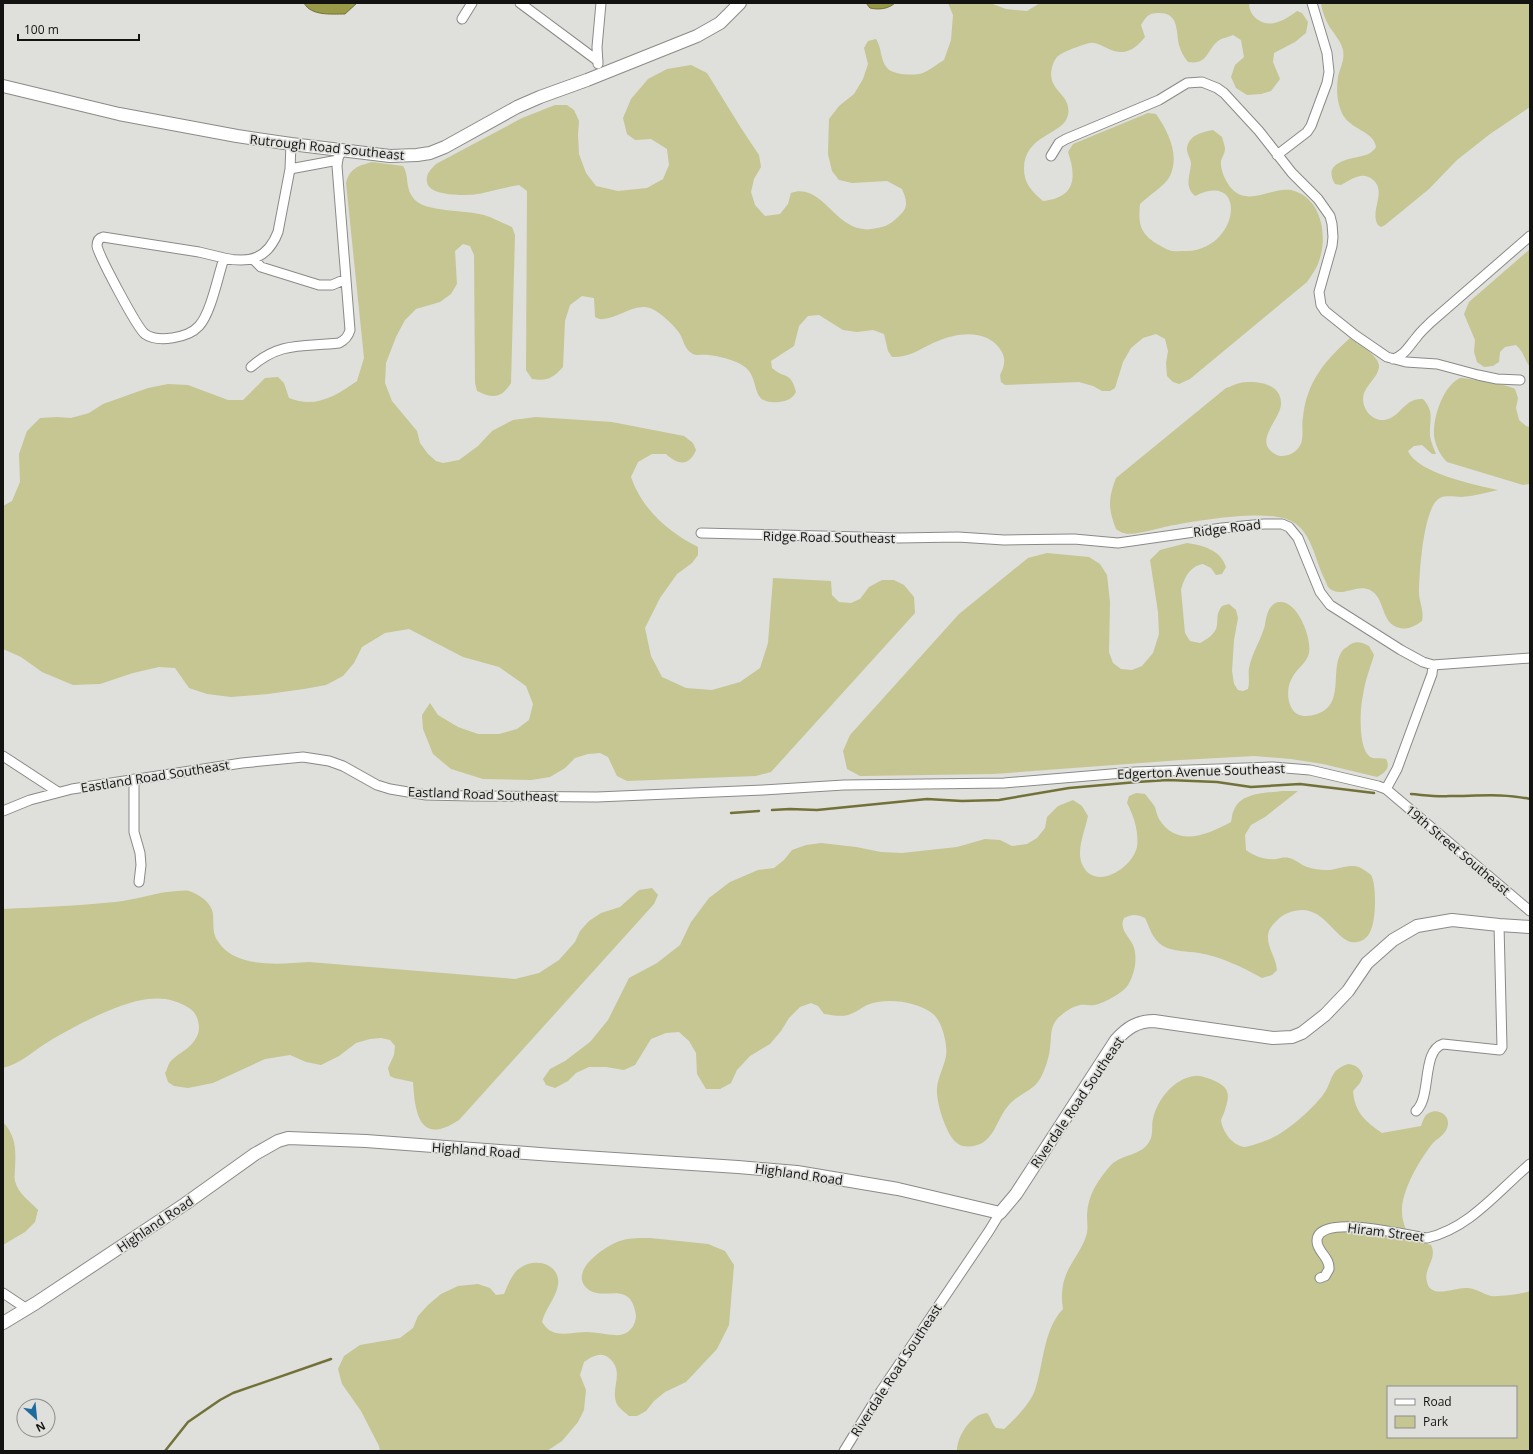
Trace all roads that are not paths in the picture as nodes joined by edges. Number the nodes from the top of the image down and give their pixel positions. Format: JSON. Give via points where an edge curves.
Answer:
{"nodes":[{"id":1,"x":472,"y":3,"type":"edge"},
{"id":2,"x":520,"y":3,"type":"edge"},
{"id":3,"x":601,"y":3,"type":"edge"},
{"id":4,"x":740,"y":3,"type":"edge"},
{"id":5,"x":1312,"y":3,"type":"edge"},
{"id":6,"x":462,"y":19,"type":"dead end"},
{"id":7,"x":598,"y":61,"type":"junction"},
{"id":8,"x":602,"y":74,"type":"junction"},
{"id":9,"x":3,"y":86,"type":"edge"},
{"id":10,"x":291,"y":144,"type":"junction"},
{"id":11,"x":340,"y":155,"type":"junction"},
{"id":12,"x":1277,"y":155,"type":"junction"},
{"id":13,"x":1051,"y":156,"type":"dead end"},
{"id":14,"x":290,"y":169,"type":"junction"},
{"id":15,"x":1530,"y":236,"type":"edge"},
{"id":16,"x":224,"y":258,"type":"junction"},
{"id":17,"x":253,"y":259,"type":"junction"},
{"id":18,"x":346,"y":279,"type":"junction"},
{"id":19,"x":1393,"y":359,"type":"junction"},
{"id":20,"x":251,"y":367,"type":"dead end"},
{"id":21,"x":1520,"y":380,"type":"dead end"},
{"id":22,"x":701,"y":533,"type":"dead end"},
{"id":23,"x":958,"y":537,"type":"joint"},
{"id":24,"x":1530,"y":658,"type":"edge"},
{"id":25,"x":1433,"y":665,"type":"junction"},
{"id":26,"x":3,"y":756,"type":"edge"},
{"id":27,"x":134,"y":779,"type":"junction"},
{"id":28,"x":879,"y":784,"type":"joint"},
{"id":29,"x":1386,"y":790,"type":"junction"},
{"id":30,"x":58,"y":792,"type":"junction"},
{"id":31,"x":3,"y":811,"type":"edge"},
{"id":32,"x":139,"y":882,"type":"dead end"},
{"id":33,"x":1530,"y":911,"type":"edge"},
{"id":34,"x":1499,"y":925,"type":"junction"},
{"id":35,"x":1530,"y":927,"type":"edge"},
{"id":36,"x":1416,"y":1111,"type":"dead end"},
{"id":37,"x":1530,"y":1164,"type":"edge"},
{"id":38,"x":1000,"y":1213,"type":"junction"},
{"id":39,"x":1320,"y":1278,"type":"dead end"},
{"id":40,"x":3,"y":1293,"type":"edge"},
{"id":41,"x":27,"y":1309,"type":"junction"},
{"id":42,"x":3,"y":1323,"type":"edge"},
{"id":43,"x":844,"y":1451,"type":"edge"}],
"edges":[{"from":1,"to":6,"type":"street"},
{"from":2,"to":7,"type":"street"},
{"from":3,"to":7,"type":"street"},
{"from":4,"to":8,"type":"street","name":"Rutrough Road Southeast","via":[[720,23],[704,33]]},
{"from":5,"to":12,"type":"street","via":[[1327,53],[1327,83],[1307,132]]},
{"from":7,"to":8,"type":"street"},
{"from":8,"to":11,"type":"street","name":"Rutrough Road Southeast","via":[[517,107],[430,153],[400,156]]},
{"from":9,"to":10,"type":"street","name":"Rutrough Road Southeast","via":[[155,122]]},
{"from":10,"to":11,"type":"street","name":"Rutrough Road Southeast"},
{"from":10,"to":14,"type":"street"},
{"from":11,"to":14,"type":"street"},
{"from":11,"to":18,"type":"street","via":[[337,166]]},
{"from":12,"to":13,"type":"street","via":[[1259,131],[1224,94],[1211,85],[1194,82],[1181,86],[1159,100],[1066,138]]},
{"from":12,"to":19,"type":"street","via":[[1318,199],[1331,220],[1333,238],[1319,292],[1321,305],[1355,335]]},
{"from":14,"to":17,"type":"street","via":[[278,232],[264,253]]},
{"from":15,"to":19,"type":"street","via":[[1431,322],[1404,353]]},
{"from":16,"to":16,"type":"street","via":[[207,311],[199,326],[186,335],[153,337],[142,330],[117,288],[97,245],[103,237],[119,238]]},
{"from":16,"to":17,"type":"street","via":[[235,261]]},
{"from":17,"to":18,"type":"street","via":[[261,267],[319,285],[332,286]]},
{"from":18,"to":20,"type":"street","via":[[350,330],[345,340],[339,343],[285,348],[266,356]]},
{"from":19,"to":21,"type":"street","via":[[1437,364],[1478,375]]},
{"from":22,"to":23,"type":"street","name":"Ridge Road Southeast"},
{"from":23,"to":25,"type":"street","name":"Ridge Road","via":[[1004,540],[1074,539],[1118,543],[1236,526],[1282,524],[1289,527],[1298,538],[1320,592],[1330,605],[1401,650]]},
{"from":24,"to":25,"type":"street"},
{"from":25,"to":29,"type":"street","via":[[1397,769]]},
{"from":26,"to":30,"type":"street"},
{"from":27,"to":28,"type":"street","name":"Eastland Road Southeast","via":[[303,757],[343,766],[377,785],[426,795],[597,797]]},
{"from":27,"to":30,"type":"street","name":"Eastland Road Southeast"},
{"from":27,"to":32,"type":"street","via":[[134,832],[141,865]]},
{"from":28,"to":29,"type":"street","name":"Edgerton Avenue Southeast","via":[[1004,783],[1135,772],[1273,767],[1310,770]]},
{"from":29,"to":33,"type":"street","name":"19th Street Southeast"},
{"from":30,"to":31,"type":"street","name":"Eastland Road Southeast"},
{"from":34,"to":35,"type":"street","name":"Riverdale Road Southeast"},
{"from":34,"to":36,"type":"street","via":[[1502,1048],[1500,1050],[1439,1045],[1433,1053],[1423,1098]]},
{"from":34,"to":38,"type":"street","name":"Riverdale Road Southeast","via":[[1452,920],[1417,926],[1393,940],[1367,963],[1348,991],[1325,1015],[1302,1033],[1292,1037],[1273,1038],[1154,1021],[1131,1026],[1116,1040],[1016,1194]]},
{"from":37,"to":39,"type":"street","name":"Hiram Street","via":[[1476,1213],[1460,1225],[1438,1235],[1427,1238],[1340,1226],[1324,1230],[1317,1241],[1328,1259],[1329,1269],[1325,1276]]},
{"from":38,"to":41,"type":"street","name":"Highland Road","via":[[898,1189],[797,1172],[366,1141],[288,1138],[255,1154]]},
{"from":38,"to":43,"type":"street","name":"Riverdale Road Southeast"},
{"from":40,"to":41,"type":"street"},
{"from":41,"to":42,"type":"street","name":"Highland Road"}]}
